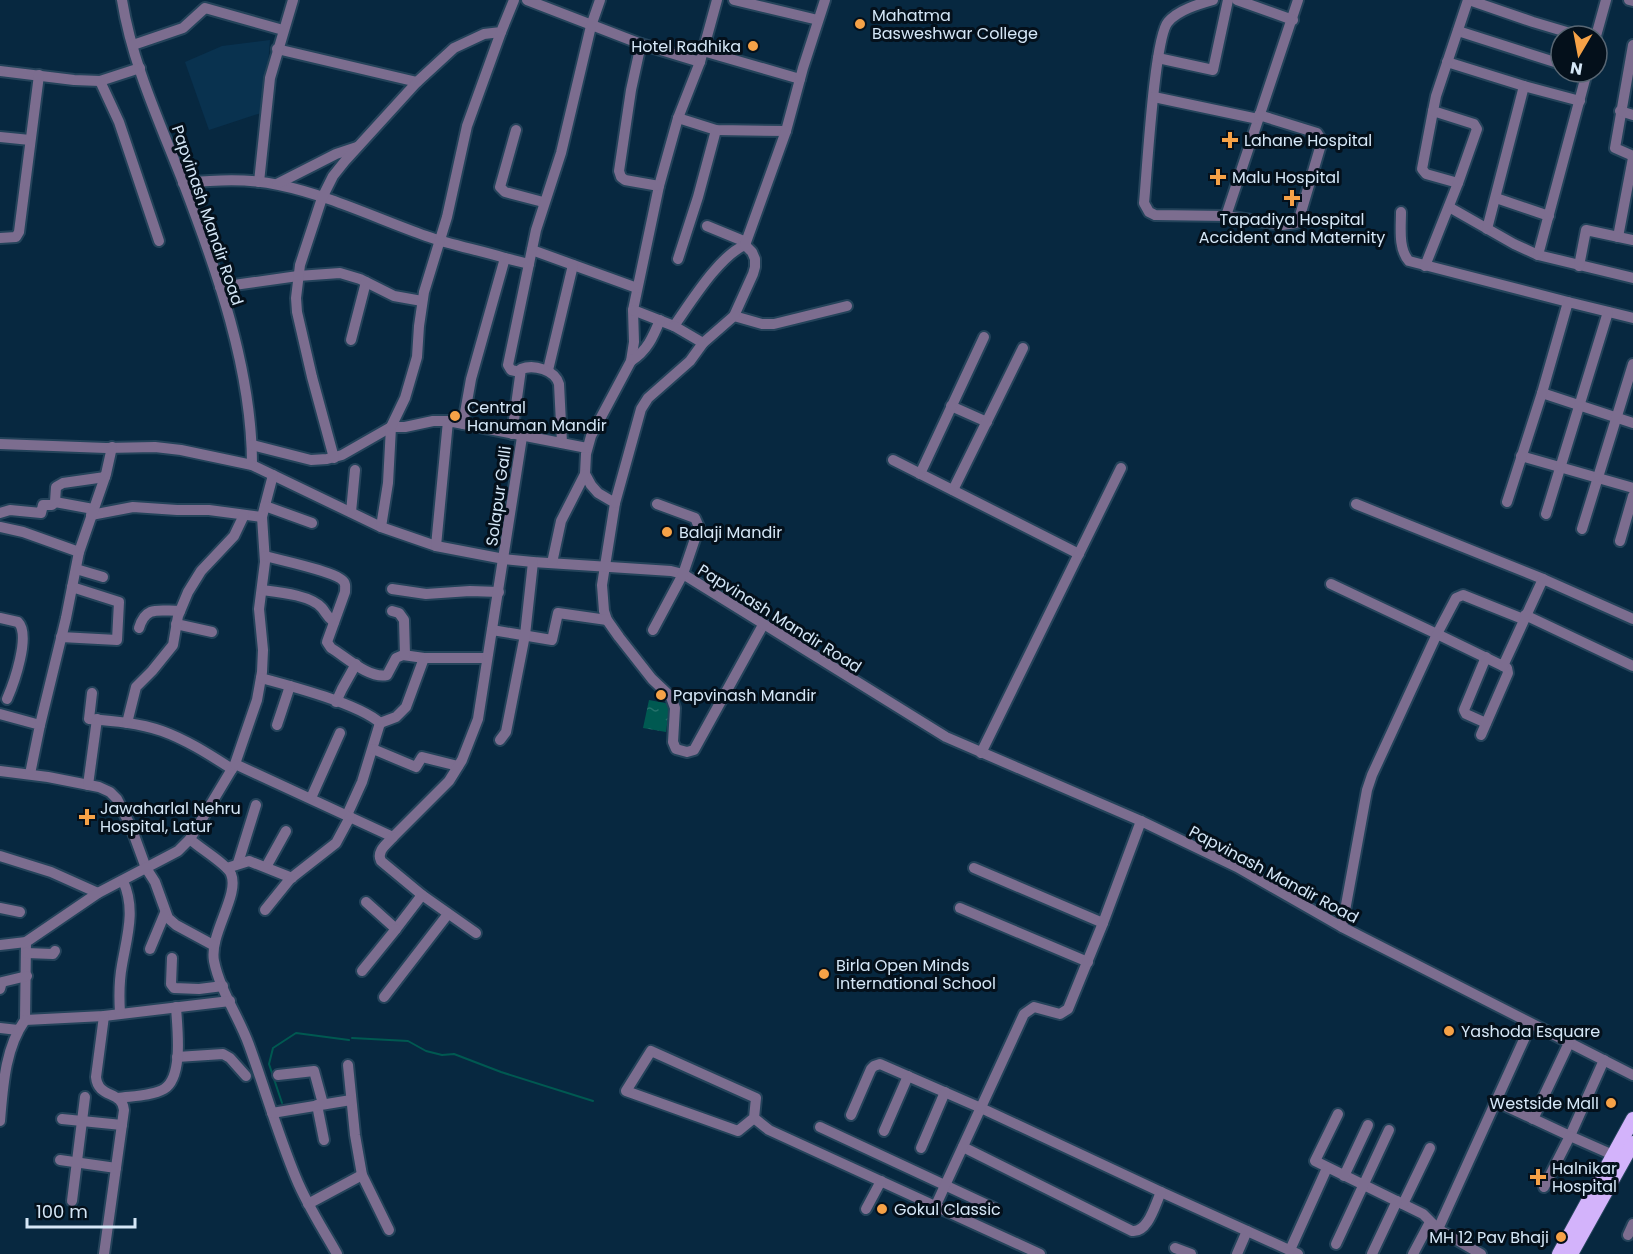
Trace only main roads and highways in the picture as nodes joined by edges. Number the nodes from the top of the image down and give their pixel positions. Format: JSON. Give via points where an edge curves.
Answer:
{"nodes":[{"id":1,"x":1633,"y":1119,"type":"edge"},
{"id":2,"x":1633,"y":1143,"type":"edge"},
{"id":3,"x":1623,"y":1159,"type":"edge"},
{"id":4,"x":1559,"y":1254,"type":"edge"},
{"id":5,"x":1571,"y":1254,"type":"edge"}],
"edges":[{"from":1,"to":3,"type":"main road"},
{"from":2,"to":3,"type":"main road"},
{"from":3,"to":4,"type":"main road"},
{"from":3,"to":5,"type":"main road"}]}
